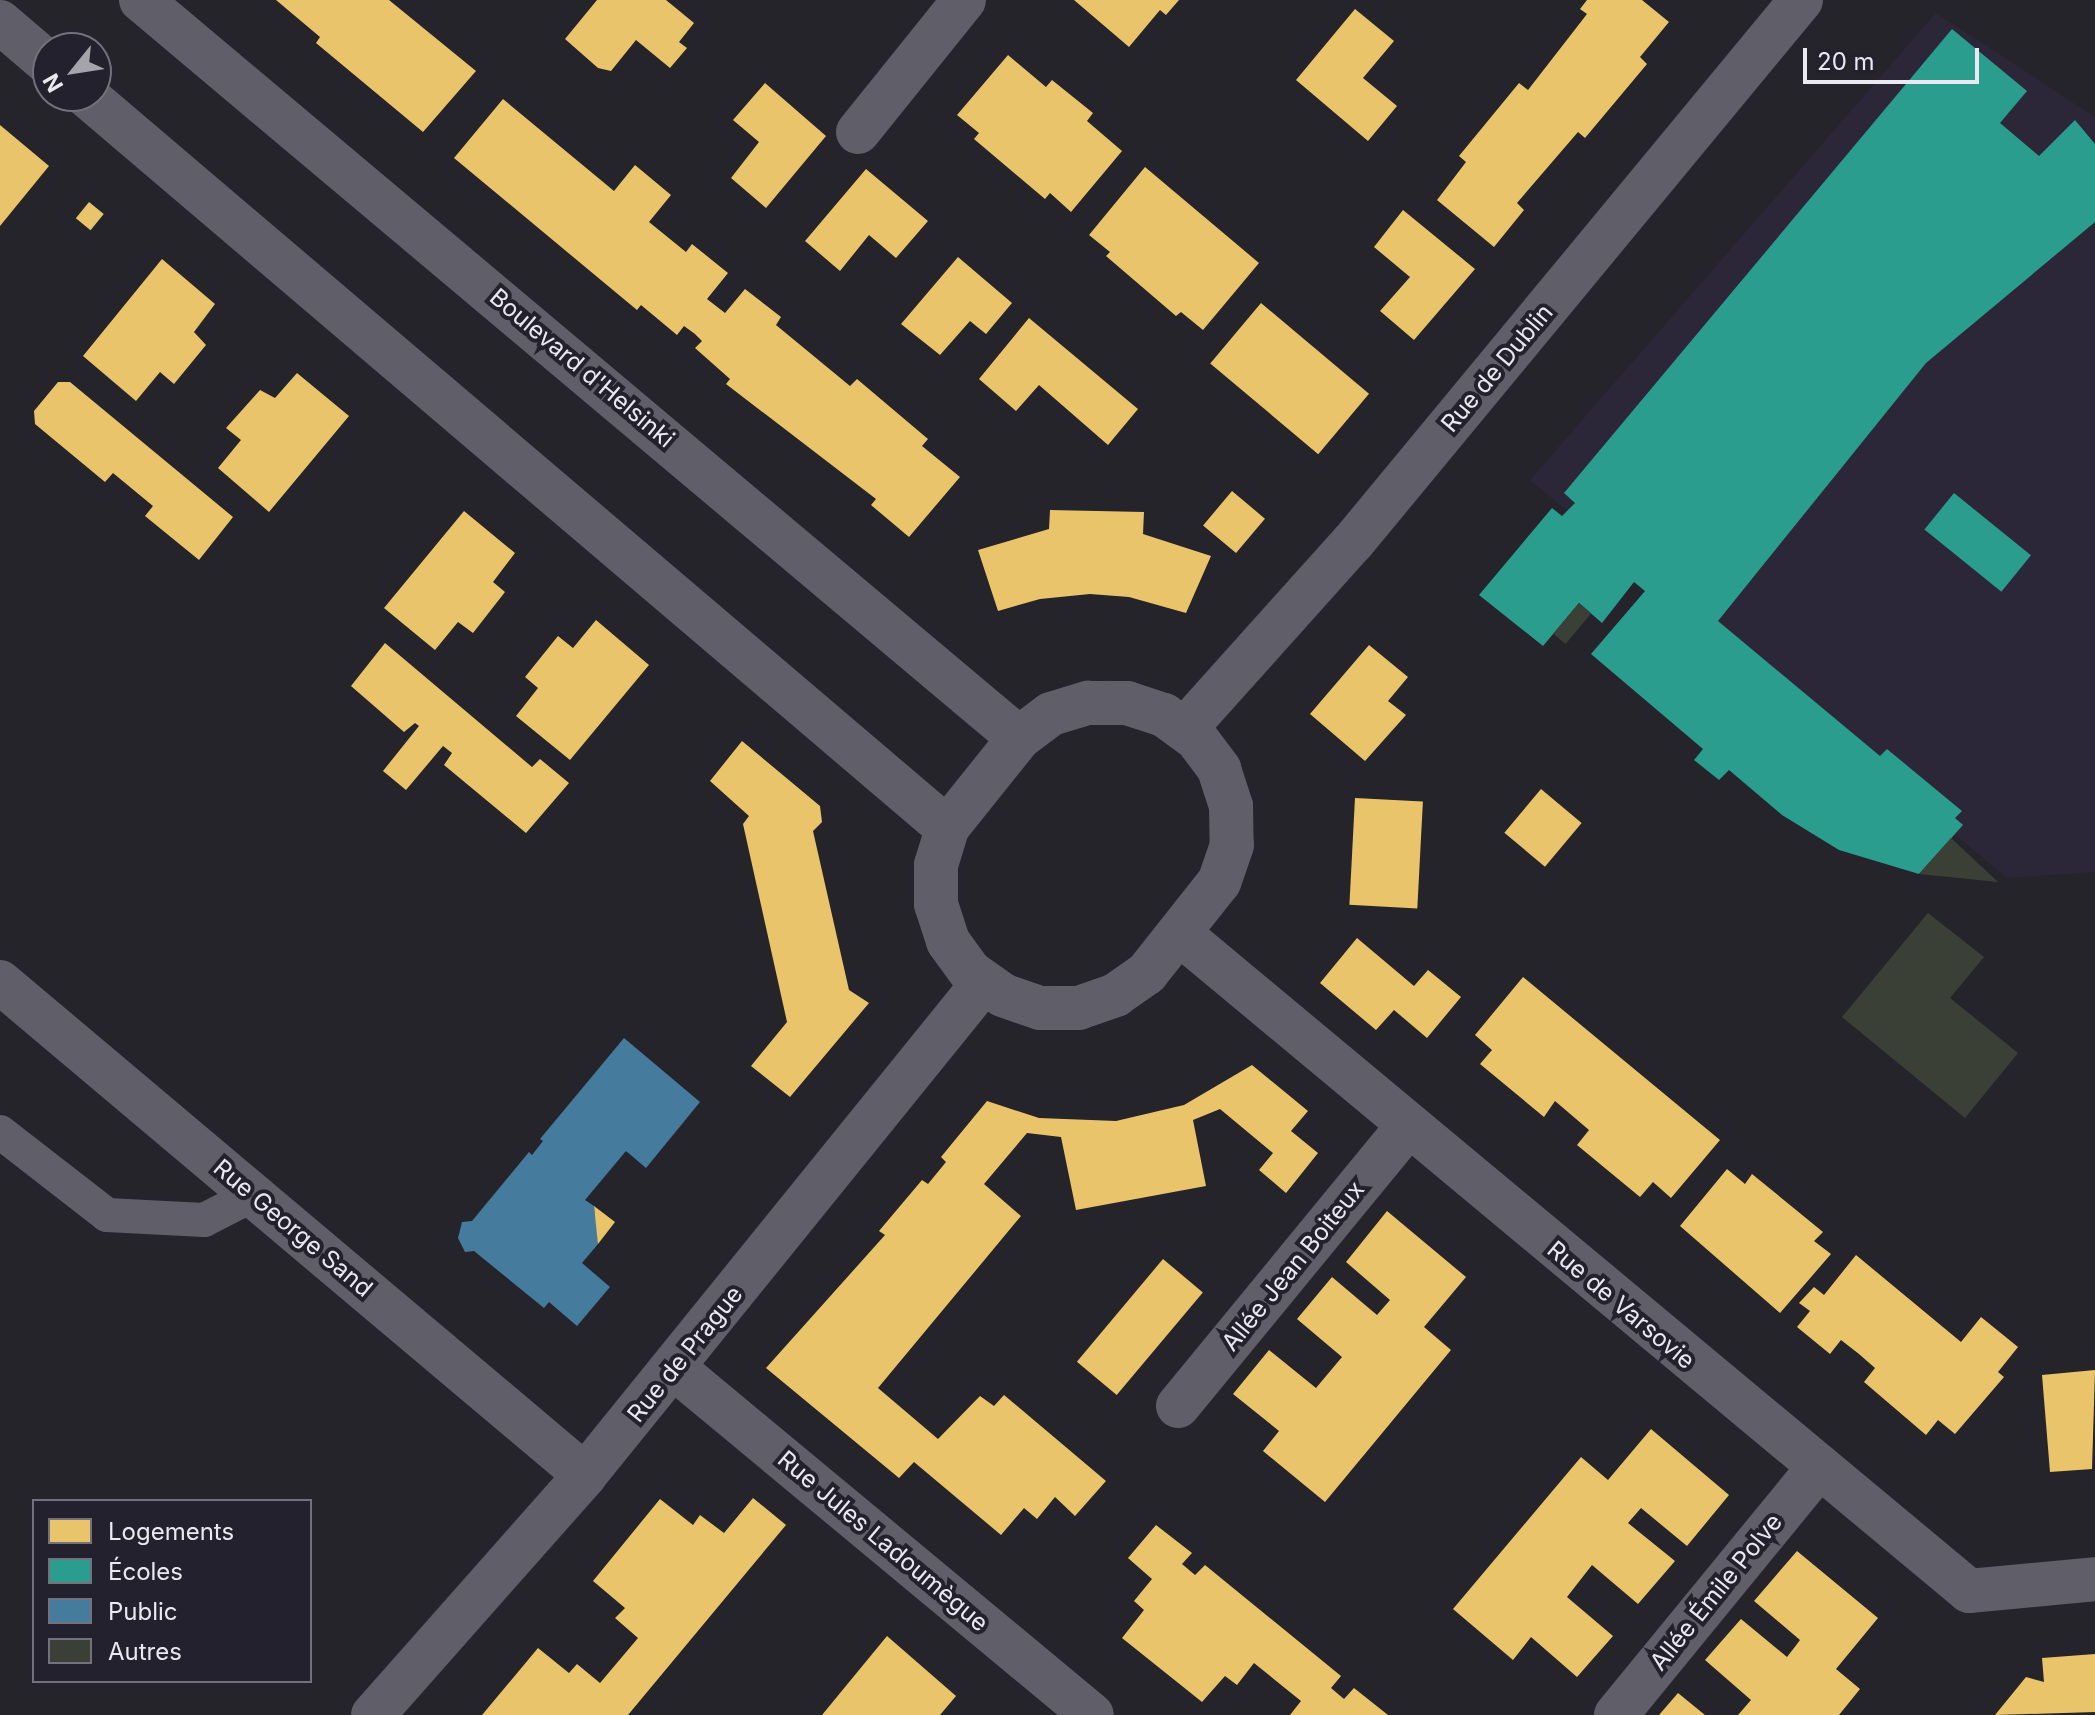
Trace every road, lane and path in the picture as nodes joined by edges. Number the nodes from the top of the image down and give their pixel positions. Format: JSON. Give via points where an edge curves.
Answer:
{"nodes":[{"id":1,"x":141,"y":0,"type":"edge"},
{"id":2,"x":964,"y":0,"type":"edge"},
{"id":3,"x":1801,"y":0,"type":"edge"},
{"id":4,"x":0,"y":22,"type":"edge"},
{"id":5,"x":32,"y":49,"type":"edge"},
{"id":6,"x":106,"y":112,"type":"edge"},
{"id":7,"x":858,"y":132,"type":"dead end"},
{"id":8,"x":1185,"y":729,"type":"junction"},
{"id":9,"x":1019,"y":738,"type":"junction"},
{"id":10,"x":947,"y":828,"type":"junction"},
{"id":11,"x":1180,"y":934,"type":"junction"},
{"id":12,"x":0,"y":982,"type":"edge"},
{"id":13,"x":984,"y":982,"type":"junction"},
{"id":14,"x":1408,"y":1126,"type":"junction"},
{"id":15,"x":0,"y":1132,"type":"edge"},
{"id":16,"x":253,"y":1195,"type":"junction"},
{"id":17,"x":674,"y":1368,"type":"junction"},
{"id":18,"x":1178,"y":1406,"type":"dead end"},
{"id":19,"x":1817,"y":1469,"type":"junction"},
{"id":20,"x":585,"y":1475,"type":"junction"},
{"id":21,"x":2095,"y":1579,"type":"edge"},
{"id":22,"x":373,"y":1715,"type":"edge"},
{"id":23,"x":1092,"y":1715,"type":"edge"},
{"id":24,"x":1616,"y":1715,"type":"edge"}],
"edges":[{"from":1,"to":9,"type":"street","name":"Boulevard d'Helsinki"},
{"from":2,"to":7,"type":"street"},
{"from":3,"to":8,"type":"street","name":"Rue de Dublin","via":[[1353,542]]},
{"from":4,"to":5,"type":"street"},
{"from":6,"to":10,"type":"street"},
{"from":8,"to":9,"type":"street","via":[[1164,715],[1127,703],[1088,703],[1051,714]]},
{"from":8,"to":11,"type":"street","via":[[1219,769],[1231,806],[1232,845],[1219,882]]},
{"from":9,"to":10,"type":"street"},
{"from":10,"to":13,"type":"street","via":[[936,865],[936,904],[948,941]]},
{"from":11,"to":13,"type":"street","via":[[1147,973],[1116,995],[1079,1008],[1040,1008]]},
{"from":11,"to":14,"type":"street","name":"Rue de Varsovie"},
{"from":12,"to":16,"type":"street","name":"Rue George Sand"},
{"from":13,"to":17,"type":"street","name":"Rue de Prague"},
{"from":14,"to":18,"type":"street","name":"Allée Jean Boiteux"},
{"from":14,"to":19,"type":"street","name":"Rue de Varsovie"},
{"from":15,"to":16,"type":"lane","via":[[107,1215],[204,1220]]},
{"from":16,"to":20,"type":"street","name":"Rue George Sand"},
{"from":17,"to":20,"type":"street","name":"Rue de Prague"},
{"from":17,"to":23,"type":"street","name":"Rue Jules Ladoumègue"},
{"from":19,"to":21,"type":"street","name":"Rue de Varsovie","via":[[1969,1591]]},
{"from":19,"to":24,"type":"street","name":"Allée Émile Polve"},
{"from":20,"to":22,"type":"street","name":"Rue de Prague"}]}
